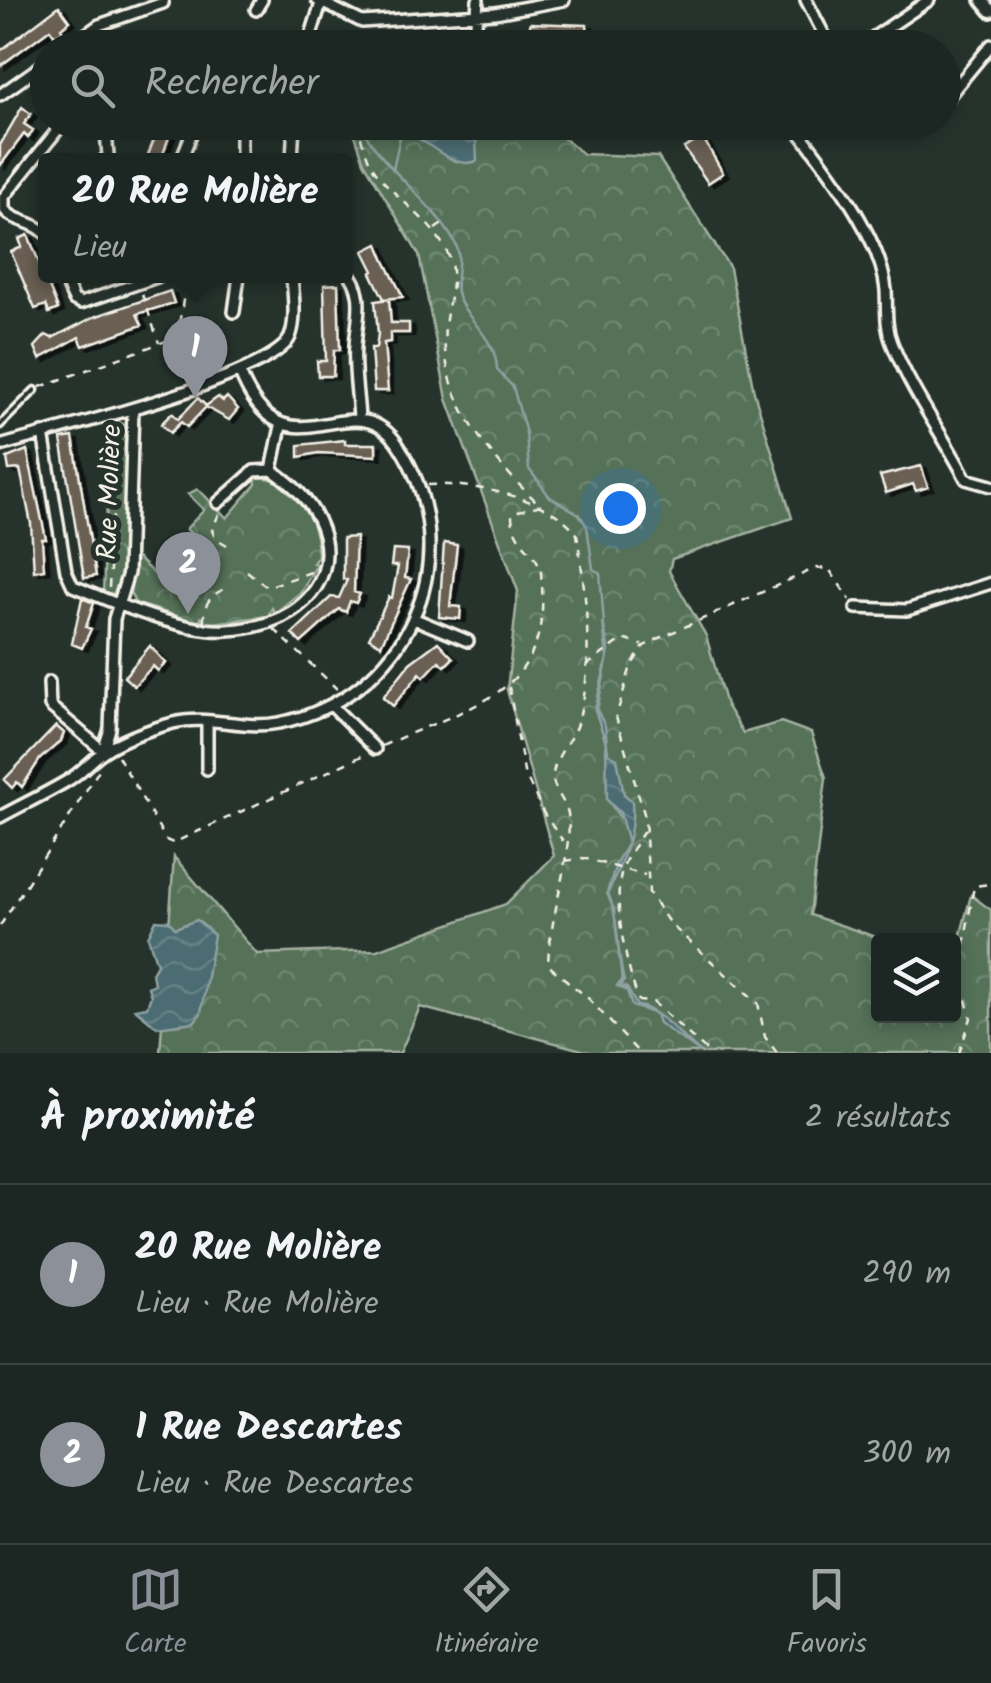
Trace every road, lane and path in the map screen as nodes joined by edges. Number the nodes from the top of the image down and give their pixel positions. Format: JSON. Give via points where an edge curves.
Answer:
{"nodes":[{"id":1,"x":262,"y":0,"type":"edge"},
{"id":2,"x":478,"y":0,"type":"edge"},
{"id":3,"x":564,"y":0,"type":"edge"},
{"id":4,"x":806,"y":0,"type":"edge"},
{"id":5,"x":902,"y":0,"type":"edge"},
{"id":6,"x":929,"y":0,"type":"edge"},
{"id":7,"x":982,"y":0,"type":"edge"},
{"id":8,"x":320,"y":1,"type":"edge"},
{"id":9,"x":163,"y":4,"type":"dead end"},
{"id":10,"x":256,"y":10,"type":"dead end"},
{"id":11,"x":910,"y":12,"type":"junction"},
{"id":12,"x":991,"y":12,"type":"edge"},
{"id":13,"x":475,"y":14,"type":"junction"},
{"id":14,"x":362,"y":22,"type":"junction"},
{"id":15,"x":92,"y":30,"type":"edge"},
{"id":16,"x":312,"y":30,"type":"edge"},
{"id":17,"x":363,"y":30,"type":"edge"},
{"id":18,"x":475,"y":30,"type":"edge"},
{"id":19,"x":822,"y":30,"type":"edge"},
{"id":20,"x":884,"y":30,"type":"edge"},
{"id":21,"x":991,"y":45,"type":"edge"},
{"id":22,"x":30,"y":74,"type":"edge"},
{"id":23,"x":961,"y":81,"type":"edge"},
{"id":24,"x":0,"y":95,"type":"edge"},
{"id":25,"x":240,"y":140,"type":"edge"},
{"id":26,"x":362,"y":140,"type":"edge"},
{"id":27,"x":805,"y":140,"type":"edge"},
{"id":28,"x":240,"y":153,"type":"dead end"},
{"id":29,"x":38,"y":155,"type":"edge"},
{"id":30,"x":448,"y":220,"type":"dead end"},
{"id":31,"x":38,"y":227,"type":"edge"},
{"id":32,"x":434,"y":230,"type":"junction"},
{"id":33,"x":353,"y":280,"type":"edge"},
{"id":34,"x":66,"y":283,"type":"edge"},
{"id":35,"x":138,"y":283,"type":"joint"},
{"id":36,"x":186,"y":283,"type":"edge"},
{"id":37,"x":238,"y":283,"type":"edge"},
{"id":38,"x":292,"y":283,"type":"edge"},
{"id":39,"x":234,"y":312,"type":"dead end"},
{"id":40,"x":159,"y":344,"type":"junction"},
{"id":41,"x":240,"y":373,"type":"junction"},
{"id":42,"x":35,"y":390,"type":"joint"},
{"id":43,"x":133,"y":409,"type":"junction"},
{"id":44,"x":109,"y":413,"type":"junction"},
{"id":45,"x":359,"y":419,"type":"junction"},
{"id":46,"x":0,"y":425,"type":"edge"},
{"id":47,"x":281,"y":426,"type":"junction"},
{"id":48,"x":43,"y":433,"type":"junction"},
{"id":49,"x":0,"y":446,"type":"edge"},
{"id":50,"x":272,"y":470,"type":"junction"},
{"id":51,"x":419,"y":486,"type":"junction"},
{"id":52,"x":991,"y":486,"type":"edge"},
{"id":53,"x":218,"y":503,"type":"joint"},
{"id":54,"x":540,"y":505,"type":"junction"},
{"id":55,"x":234,"y":548,"type":"dead end"},
{"id":56,"x":247,"y":571,"type":"dead end"},
{"id":57,"x":323,"y":572,"type":"junction"},
{"id":58,"x":991,"y":583,"type":"edge"},
{"id":59,"x":230,"y":588,"type":"dead end"},
{"id":60,"x":112,"y":602,"type":"junction"},
{"id":61,"x":856,"y":608,"type":"joint"},
{"id":62,"x":414,"y":619,"type":"junction"},
{"id":63,"x":268,"y":623,"type":"junction"},
{"id":64,"x":206,"y":628,"type":"junction"},
{"id":65,"x":468,"y":642,"type":"dead end"},
{"id":66,"x":644,"y":646,"type":"junction"},
{"id":67,"x":584,"y":668,"type":"junction"},
{"id":68,"x":49,"y":682,"type":"dead end"},
{"id":69,"x":508,"y":686,"type":"junction"},
{"id":70,"x":346,"y":697,"type":"junction"},
{"id":71,"x":332,"y":706,"type":"junction"},
{"id":72,"x":207,"y":722,"type":"junction"},
{"id":73,"x":108,"y":749,"type":"junction"},
{"id":74,"x":376,"y":749,"type":"junction"},
{"id":75,"x":103,"y":764,"type":"dead end"},
{"id":76,"x":207,"y":770,"type":"dead end"},
{"id":77,"x":0,"y":817,"type":"edge"},
{"id":78,"x":644,"y":831,"type":"junction"},
{"id":79,"x":564,"y":845,"type":"junction"},
{"id":80,"x":564,"y":861,"type":"junction"},
{"id":81,"x":621,"y":870,"type":"junction"},
{"id":82,"x":648,"y":876,"type":"junction"},
{"id":83,"x":991,"y":884,"type":"edge"},
{"id":84,"x":0,"y":926,"type":"edge"},
{"id":85,"x":640,"y":1053,"type":"edge"},
{"id":86,"x":709,"y":1053,"type":"edge"},
{"id":87,"x":778,"y":1053,"type":"edge"},
{"id":88,"x":959,"y":1053,"type":"edge"}],
"edges":[{"from":1,"to":10,"type":"street"},
{"from":2,"to":13,"type":"street"},
{"from":3,"to":13,"type":"street"},
{"from":4,"to":19,"type":"street"},
{"from":5,"to":11,"type":"street"},
{"from":6,"to":11,"type":"street"},
{"from":7,"to":12,"type":"street"},
{"from":8,"to":14,"type":"street"},
{"from":8,"to":16,"type":"street"},
{"from":9,"to":15,"type":"street"},
{"from":11,"to":20,"type":"street"},
{"from":13,"to":14,"type":"street"},
{"from":13,"to":18,"type":"street"},
{"from":14,"to":17,"type":"path"},
{"from":21,"to":23,"type":"street"},
{"from":22,"to":24,"type":"street"},
{"from":25,"to":28,"type":"street"},
{"from":26,"to":32,"type":"path","via":[[372,166]]},
{"from":27,"to":52,"type":"street","via":[[874,251],[890,338],[908,379],[966,479]]},
{"from":29,"to":31,"type":"street","via":[[4,198],[10,218]]},
{"from":30,"to":32,"type":"path"},
{"from":32,"to":54,"type":"path","via":[[450,256],[444,330],[465,416],[501,468]]},
{"from":33,"to":45,"type":"street","via":[[361,304],[354,348]]},
{"from":34,"to":35,"type":"street","via":[[81,303]]},
{"from":35,"to":40,"type":"path"},
{"from":36,"to":40,"type":"path","via":[[177,337]]},
{"from":37,"to":39,"type":"street"},
{"from":38,"to":41,"type":"street","name":"Rue Molière","via":[[290,337],[279,353]]},
{"from":40,"to":42,"type":"path"},
{"from":41,"to":43,"type":"street","name":"Rue Molière"},
{"from":41,"to":47,"type":"street","via":[[250,398]]},
{"from":42,"to":46,"type":"lane"},
{"from":43,"to":44,"type":"street"},
{"from":43,"to":60,"type":"street","name":"Rue Molière","via":[[128,572]]},
{"from":44,"to":48,"type":"street"},
{"from":44,"to":60,"type":"path","via":[[120,431],[111,494]]},
{"from":45,"to":47,"type":"street"},
{"from":45,"to":51,"type":"street","via":[[381,427],[398,444]]},
{"from":47,"to":50,"type":"street"},
{"from":48,"to":49,"type":"street"},
{"from":48,"to":60,"type":"street","via":[[66,571],[73,586]]},
{"from":50,"to":53,"type":"street","via":[[254,471]]},
{"from":50,"to":57,"type":"street","via":[[314,505],[327,542]]},
{"from":51,"to":54,"type":"path","via":[[465,482]]},
{"from":51,"to":62,"type":"street","via":[[428,558]]},
{"from":53,"to":55,"type":"path","via":[[222,509],[212,530]]},
{"from":54,"to":67,"type":"path","via":[[577,534]]},
{"from":54,"to":69,"type":"path","via":[[512,513],[519,542],[540,570],[540,620],[530,661]]},
{"from":56,"to":57,"type":"path","via":[[266,587]]},
{"from":57,"to":63,"type":"street","via":[[307,598]]},
{"from":58,"to":61,"type":"street","via":[[907,610]]},
{"from":59,"to":64,"type":"path","via":[[206,603]]},
{"from":60,"to":64,"type":"street"},
{"from":60,"to":73,"type":"street","name":"Rue Molière"},
{"from":61,"to":66,"type":"path","via":[[829,569],[816,568]]},
{"from":62,"to":65,"type":"street"},
{"from":62,"to":70,"type":"street","via":[[397,651]]},
{"from":63,"to":64,"type":"street"},
{"from":63,"to":70,"type":"path"},
{"from":66,"to":67,"type":"path","via":[[622,640]]},
{"from":66,"to":78,"type":"path","via":[[621,690],[616,717]]},
{"from":67,"to":79,"type":"path","via":[[578,723],[553,781],[568,813]]},
{"from":68,"to":73,"type":"street","via":[[50,706]]},
{"from":69,"to":74,"type":"path"},
{"from":69,"to":79,"type":"path","via":[[524,772]]},
{"from":70,"to":71,"type":"street"},
{"from":71,"to":72,"type":"street","via":[[274,724]]},
{"from":71,"to":74,"type":"street"},
{"from":72,"to":73,"type":"street","via":[[178,722]]},
{"from":72,"to":76,"type":"street"},
{"from":73,"to":74,"type":"path","via":[[173,843]]},
{"from":73,"to":77,"type":"street","via":[[72,779]]},
{"from":75,"to":84,"type":"path"},
{"from":78,"to":81,"type":"path"},
{"from":78,"to":82,"type":"path"},
{"from":79,"to":80,"type":"path"},
{"from":80,"to":81,"type":"path","via":[[583,858]]},
{"from":80,"to":85,"type":"path","via":[[548,930],[548,964]]},
{"from":81,"to":82,"type":"path"},
{"from":81,"to":86,"type":"path","via":[[624,946],[639,1001],[653,1002]]},
{"from":82,"to":87,"type":"path","via":[[649,893],[670,924],[758,1003],[766,1037]]},
{"from":83,"to":88,"type":"path","via":[[974,886],[960,975],[971,1018]]}]}
